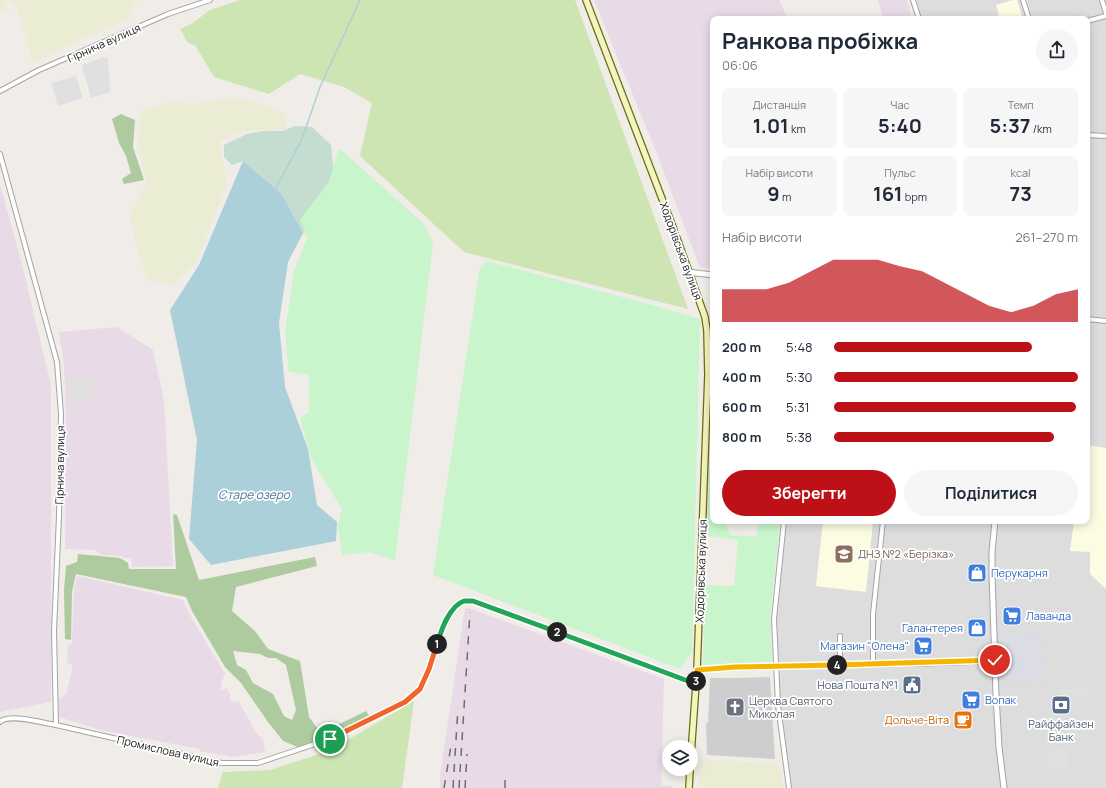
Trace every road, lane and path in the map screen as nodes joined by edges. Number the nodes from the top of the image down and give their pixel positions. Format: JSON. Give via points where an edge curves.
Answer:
{"nodes":[{"id":1,"x":210,"y":0,"type":"edge"},
{"id":2,"x":586,"y":0,"type":"edge"},
{"id":3,"x":913,"y":0,"type":"edge"},
{"id":4,"x":1024,"y":0,"type":"edge"},
{"id":5,"x":1102,"y":0,"type":"edge"},
{"id":6,"x":1106,"y":13,"type":"edge"},
{"id":7,"x":918,"y":16,"type":"edge"},
{"id":8,"x":1028,"y":16,"type":"edge"},
{"id":9,"x":1106,"y":16,"type":"edge"},
{"id":10,"x":1090,"y":20,"type":"edge"},
{"id":11,"x":0,"y":91,"type":"edge"},
{"id":12,"x":1090,"y":134,"type":"edge"},
{"id":13,"x":1106,"y":136,"type":"edge"},
{"id":14,"x":0,"y":154,"type":"edge"},
{"id":15,"x":688,"y":272,"type":"junction"},
{"id":16,"x":710,"y":275,"type":"edge"},
{"id":17,"x":1090,"y":319,"type":"edge"},
{"id":18,"x":1106,"y":321,"type":"edge"},
{"id":19,"x":784,"y":524,"type":"edge"},
{"id":20,"x":884,"y":524,"type":"edge"},
{"id":21,"x":995,"y":524,"type":"edge"},
{"id":22,"x":840,"y":636,"type":"dead end"},
{"id":23,"x":995,"y":660,"type":"junction"},
{"id":24,"x":840,"y":665,"type":"junction"},
{"id":25,"x":873,"y":665,"type":"junction"},
{"id":26,"x":776,"y":666,"type":"junction"},
{"id":27,"x":697,"y":670,"type":"junction"},
{"id":28,"x":696,"y":684,"type":"junction"},
{"id":29,"x":0,"y":722,"type":"edge"},
{"id":30,"x":56,"y":725,"type":"junction"},
{"id":31,"x":692,"y":740,"type":"edge"},
{"id":32,"x":690,"y":776,"type":"edge"},
{"id":33,"x":689,"y":788,"type":"edge"},
{"id":34,"x":789,"y":788,"type":"edge"},
{"id":35,"x":1004,"y":788,"type":"edge"}],
"edges":[{"from":1,"to":11,"type":"street","name":"Гірнича вулиця","via":[[168,14],[39,70]]},
{"from":2,"to":15,"type":"main road","name":"Ходорівська вулиця"},
{"from":3,"to":7,"type":"street"},
{"from":4,"to":8,"type":"street"},
{"from":5,"to":6,"type":"street"},
{"from":9,"to":10,"type":"street"},
{"from":12,"to":13,"type":"street"},
{"from":14,"to":30,"type":"street","name":"Гірнича вулиця","via":[[57,362],[61,414],[54,631]]},
{"from":15,"to":16,"type":"street"},
{"from":15,"to":27,"type":"main road","name":"Ходорівська вулиця","via":[[705,317],[708,375]]},
{"from":17,"to":18,"type":"street"},
{"from":19,"to":26,"type":"street","via":[[774,619]]},
{"from":20,"to":25,"type":"street","via":[[873,614]]},
{"from":21,"to":23,"type":"street","via":[[992,576]]},
{"from":22,"to":24,"type":"street"},
{"from":23,"to":25,"type":"street"},
{"from":23,"to":35,"type":"street","via":[[999,747]]},
{"from":24,"to":25,"type":"street"},
{"from":24,"to":26,"type":"street"},
{"from":26,"to":27,"type":"street"},
{"from":26,"to":34,"type":"street","via":[[778,705]]},
{"from":27,"to":28,"type":"main road","name":"Ходорівська вулиця"},
{"from":28,"to":30,"type":"street","name":"Промислова вулиця","via":[[473,601],[464,601],[453,610],[442,629],[420,689],[405,702],[330,739],[265,761],[222,764]]},
{"from":28,"to":31,"type":"main road","name":"Ходорівська вулиця"},
{"from":29,"to":30,"type":"street","via":[[13,717]]},
{"from":32,"to":33,"type":"main road"}]}
